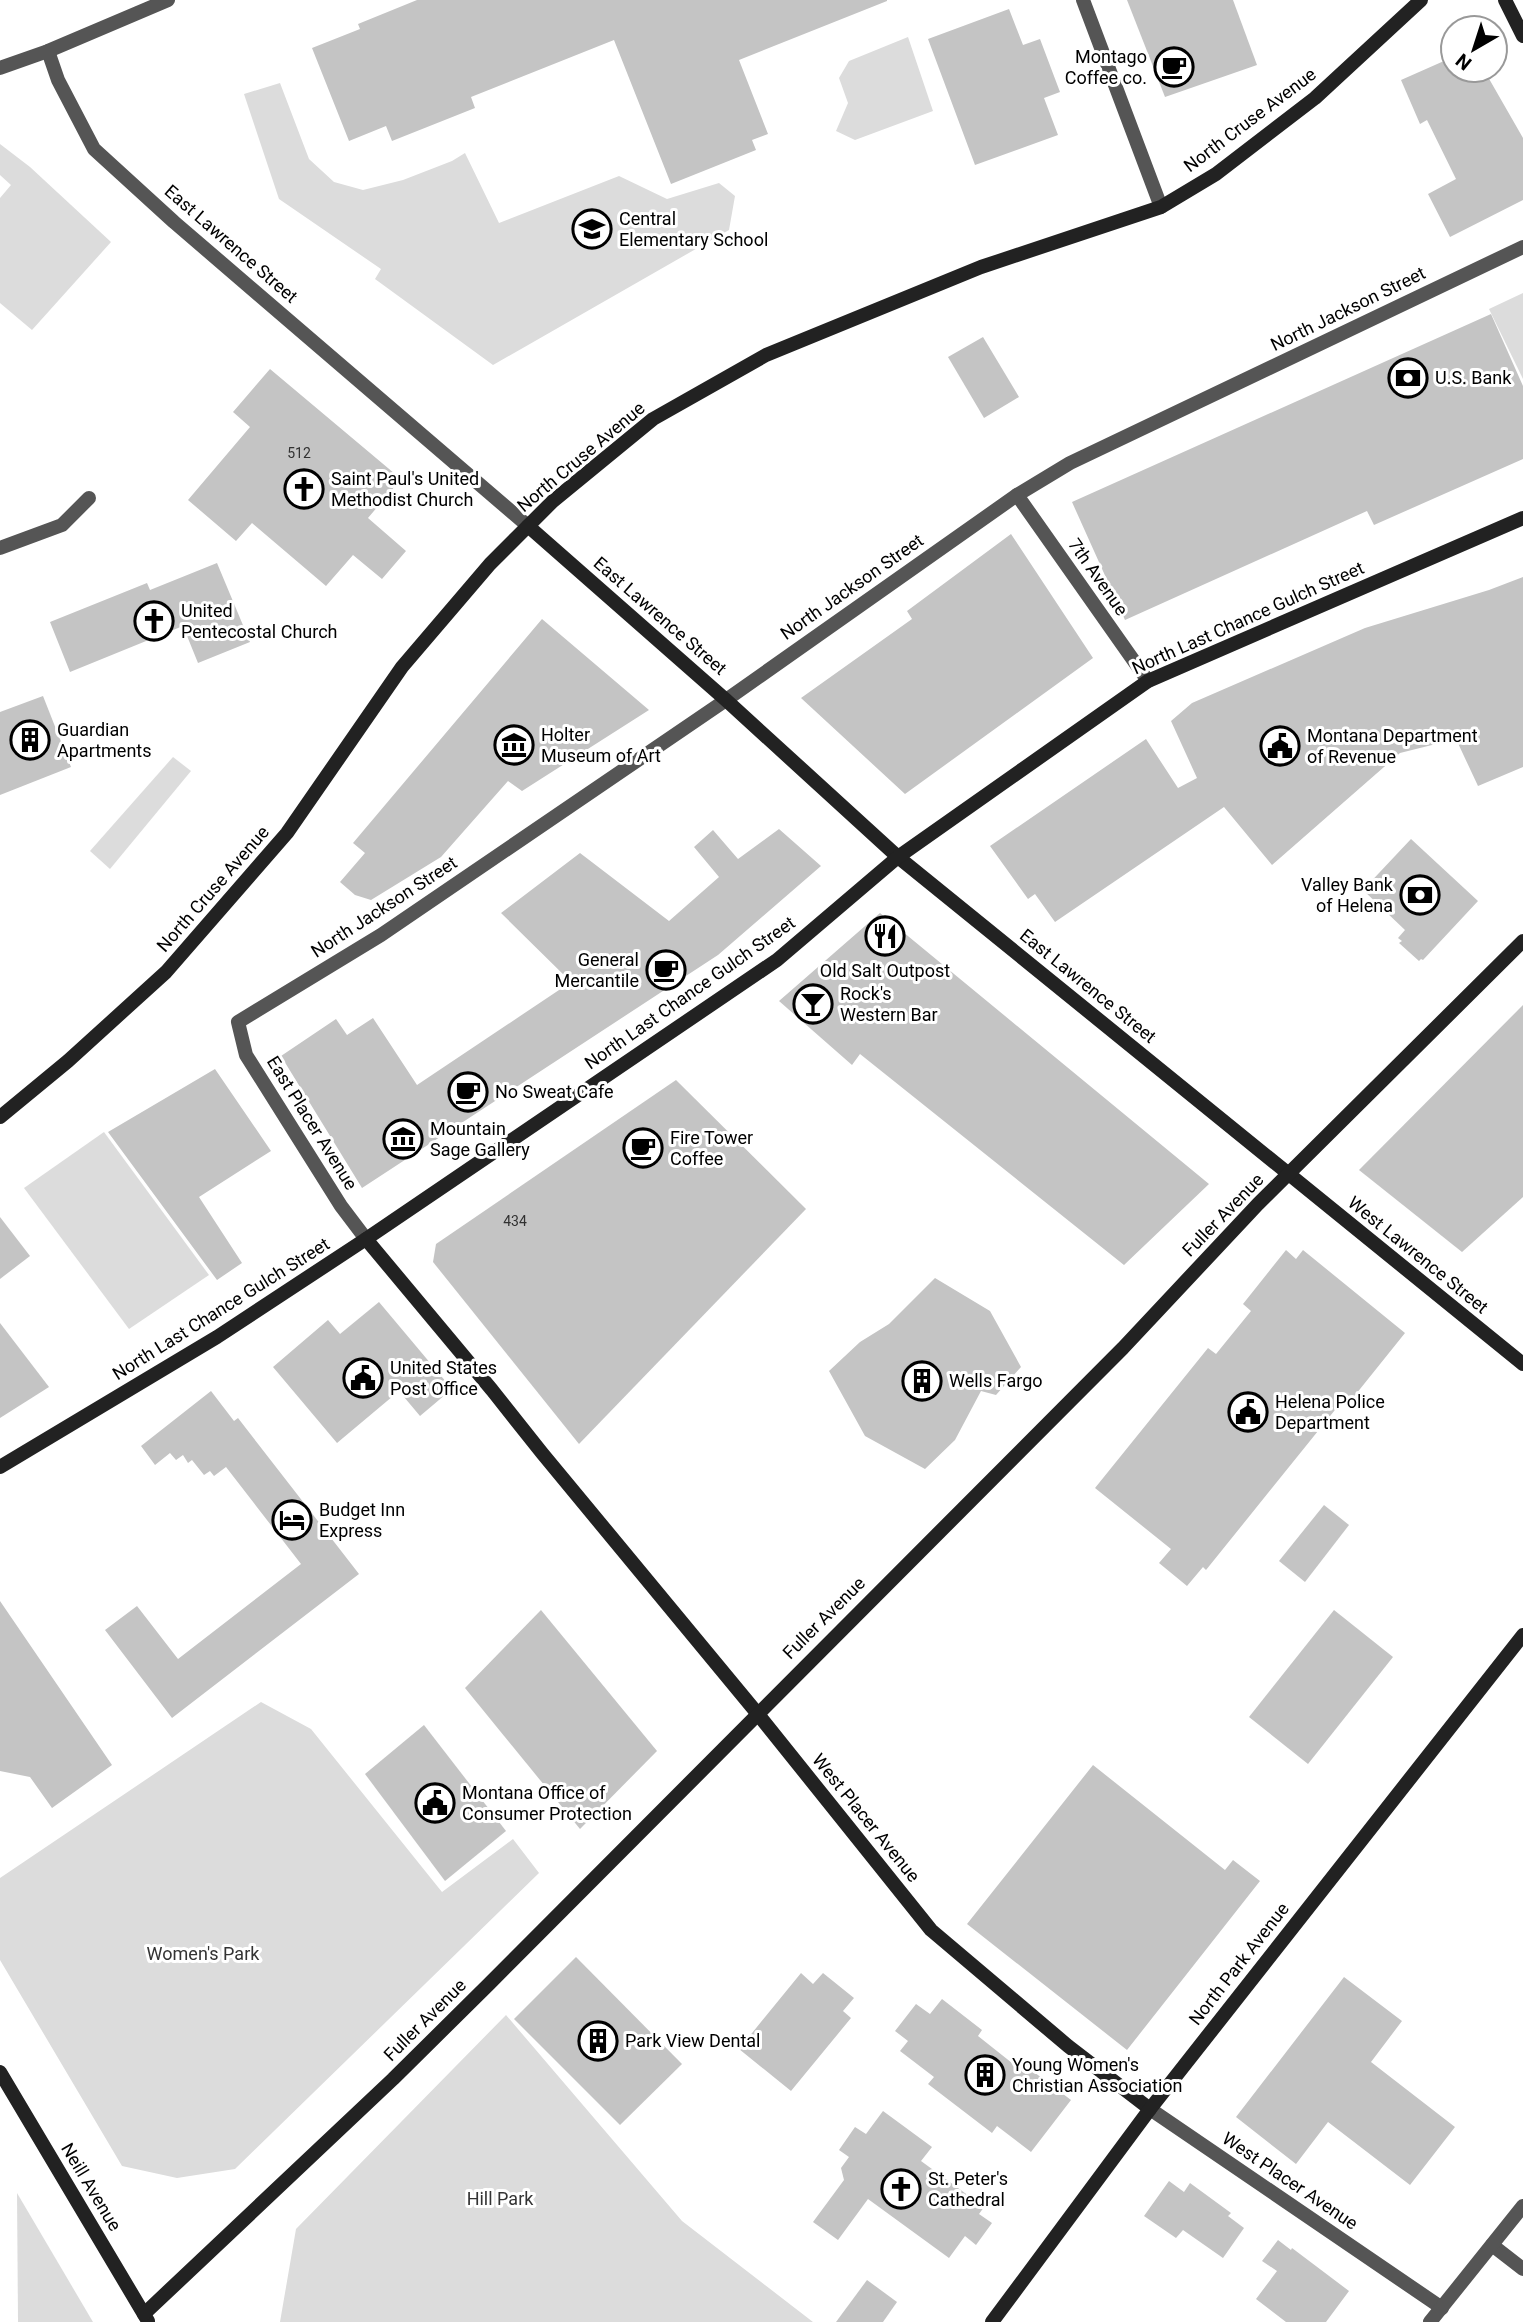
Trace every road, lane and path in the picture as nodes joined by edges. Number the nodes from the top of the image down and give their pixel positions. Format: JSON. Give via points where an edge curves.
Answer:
{"nodes":[{"id":1,"x":168,"y":0,"type":"edge"},
{"id":2,"x":1083,"y":0,"type":"edge"},
{"id":3,"x":1421,"y":0,"type":"edge"},
{"id":4,"x":1505,"y":0,"type":"edge"},
{"id":5,"x":1523,"y":36,"type":"edge"},
{"id":6,"x":48,"y":51,"type":"junction"},
{"id":7,"x":0,"y":68,"type":"edge"},
{"id":8,"x":1161,"y":206,"type":"junction"},
{"id":9,"x":1523,"y":247,"type":"edge"},
{"id":10,"x":1017,"y":495,"type":"junction"},
{"id":11,"x":89,"y":498,"type":"dead end"},
{"id":12,"x":1523,"y":518,"type":"edge"},
{"id":13,"x":528,"y":526,"type":"junction"},
{"id":14,"x":0,"y":548,"type":"edge"},
{"id":15,"x":1148,"y":681,"type":"junction"},
{"id":16,"x":726,"y":700,"type":"junction"},
{"id":17,"x":898,"y":857,"type":"junction"},
{"id":18,"x":1523,"y":941,"type":"edge"},
{"id":19,"x":238,"y":1022,"type":"joint"},
{"id":20,"x":0,"y":1117,"type":"edge"},
{"id":21,"x":1289,"y":1175,"type":"junction"},
{"id":22,"x":366,"y":1239,"type":"junction"},
{"id":23,"x":1523,"y":1364,"type":"edge"},
{"id":24,"x":0,"y":1467,"type":"edge"},
{"id":25,"x":1523,"y":1635,"type":"edge"},
{"id":26,"x":757,"y":1713,"type":"junction"},
{"id":27,"x":0,"y":2072,"type":"edge"},
{"id":28,"x":1150,"y":2109,"type":"junction"},
{"id":29,"x":1523,"y":2206,"type":"edge"},
{"id":30,"x":1492,"y":2245,"type":"junction"},
{"id":31,"x":1523,"y":2269,"type":"edge"},
{"id":32,"x":1442,"y":2308,"type":"junction"},
{"id":33,"x":147,"y":2318,"type":"edge"},
{"id":34,"x":992,"y":2322,"type":"edge"},
{"id":35,"x":1430,"y":2322,"type":"edge"}],
"edges":[{"from":1,"to":6,"type":"street"},
{"from":2,"to":8,"type":"street"},
{"from":3,"to":8,"type":"street","name":"North Cruse Avenue","via":[[1315,98],[1216,174]]},
{"from":4,"to":5,"type":"street"},
{"from":6,"to":7,"type":"street"},
{"from":6,"to":13,"type":"street","name":"East Lawrence Street","via":[[94,149]]},
{"from":8,"to":13,"type":"street","name":"North Cruse Avenue","via":[[982,267],[766,355],[653,419]]},
{"from":9,"to":10,"type":"street","name":"North Jackson Street","via":[[1083,457]]},
{"from":10,"to":15,"type":"street","name":"7th Avenue"},
{"from":10,"to":16,"type":"street","name":"North Jackson Street"},
{"from":11,"to":14,"type":"street","via":[[62,525]]},
{"from":12,"to":15,"type":"street","name":"North Last Chance Gulch Street"},
{"from":13,"to":16,"type":"street","name":"East Lawrence Street"},
{"from":13,"to":20,"type":"street","name":"North Cruse Avenue","via":[[402,667],[287,833],[166,972]]},
{"from":15,"to":17,"type":"street","name":"North Last Chance Gulch Street"},
{"from":16,"to":17,"type":"street","name":"East Lawrence Street"},
{"from":16,"to":19,"type":"street","name":"North Jackson Street","via":[[382,935]]},
{"from":17,"to":21,"type":"street","name":"East Lawrence Street"},
{"from":17,"to":22,"type":"street","name":"North Last Chance Gulch Street","via":[[777,960]]},
{"from":18,"to":21,"type":"street","name":"Fuller Avenue"},
{"from":19,"to":22,"type":"street","name":"East Placer Avenue","via":[[246,1055]]},
{"from":21,"to":23,"type":"street","name":"West Lawrence Street"},
{"from":21,"to":26,"type":"street","name":"Fuller Avenue","via":[[1123,1348]]},
{"from":22,"to":24,"type":"street","name":"North Last Chance Gulch Street","via":[[217,1337]]},
{"from":22,"to":26,"type":"street","name":"West Placer Avenue"},
{"from":25,"to":28,"type":"street","name":"North Park Avenue"},
{"from":26,"to":28,"type":"street","name":"West Placer Avenue","via":[[931,1930]]},
{"from":26,"to":33,"type":"street","name":"Fuller Avenue","via":[[393,2079]]},
{"from":27,"to":33,"type":"street","name":"Neill Avenue"},
{"from":28,"to":32,"type":"street","name":"West Placer Avenue"},
{"from":28,"to":34,"type":"street","name":"North Park Avenue"},
{"from":29,"to":30,"type":"street"},
{"from":30,"to":31,"type":"street"},
{"from":30,"to":32,"type":"street"},
{"from":32,"to":35,"type":"street"}]}
